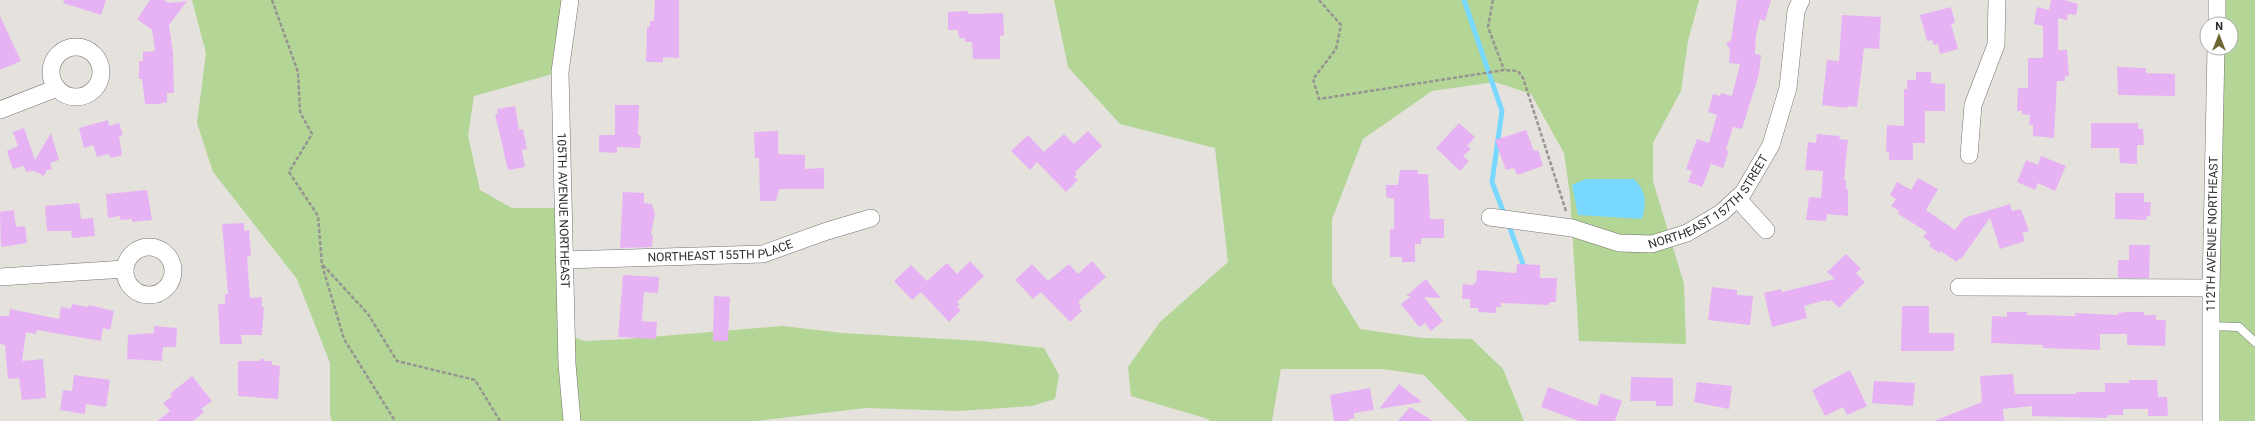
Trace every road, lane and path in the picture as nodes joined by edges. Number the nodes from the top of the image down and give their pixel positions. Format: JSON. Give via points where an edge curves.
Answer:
{"nodes":[{"id":1,"x":272,"y":0,"type":"edge"},
{"id":2,"x":570,"y":0,"type":"edge"},
{"id":3,"x":1319,"y":0,"type":"edge"},
{"id":4,"x":1493,"y":0,"type":"edge"},
{"id":5,"x":1801,"y":0,"type":"edge"},
{"id":6,"x":1997,"y":0,"type":"edge"},
{"id":7,"x":2217,"y":0,"type":"edge"},
{"id":8,"x":2217,"y":16,"type":"edge"},
{"id":9,"x":2216,"y":56,"type":"edge"},
{"id":10,"x":1504,"y":70,"type":"junction"},
{"id":11,"x":58,"y":88,"type":"dead end"},
{"id":12,"x":0,"y":110,"type":"edge"},
{"id":13,"x":1969,"y":154,"type":"dead end"},
{"id":14,"x":1737,"y":198,"type":"junction"},
{"id":15,"x":1490,"y":216,"type":"dead end"},
{"id":16,"x":871,"y":218,"type":"dead end"},
{"id":17,"x":1572,"y":228,"type":"junction"},
{"id":18,"x":1766,"y":230,"type":"dead end"},
{"id":19,"x":564,"y":260,"type":"junction"},
{"id":20,"x":322,"y":265,"type":"junction"},
{"id":21,"x":125,"y":269,"type":"dead end"},
{"id":22,"x":0,"y":277,"type":"edge"},
{"id":23,"x":1959,"y":287,"type":"dead end"},
{"id":24,"x":2211,"y":288,"type":"junction"},
{"id":25,"x":2211,"y":326,"type":"junction"},
{"id":26,"x":2255,"y":342,"type":"edge"},
{"id":27,"x":394,"y":421,"type":"edge"},
{"id":28,"x":500,"y":421,"type":"edge"},
{"id":29,"x":572,"y":421,"type":"edge"},
{"id":30,"x":2211,"y":421,"type":"edge"}],
"edges":[{"from":1,"to":20,"type":"path","via":[[298,72],[300,112],[312,134],[289,172],[318,216]]},
{"from":2,"to":19,"type":"street","name":"105TH AVENUE NORTHEAST","via":[[560,72]]},
{"from":3,"to":10,"type":"path","via":[[1341,25],[1336,49],[1313,79],[1319,99]]},
{"from":4,"to":10,"type":"path","via":[[1488,27]]},
{"from":5,"to":14,"type":"street","name":"NORTHEAST 157TH STREET","via":[[1796,12],[1788,88],[1771,145],[1743,193]]},
{"from":6,"to":13,"type":"street","via":[[1996,45],[1973,105]]},
{"from":7,"to":8,"type":"street"},
{"from":9,"to":24,"type":"street","name":"112TH AVENUE NORTHEAST"},
{"from":10,"to":17,"type":"path","via":[[1518,71],[1523,78]]},
{"from":11,"to":12,"type":"street"},
{"from":14,"to":17,"type":"street","name":"NORTHEAST 157TH STREET","via":[[1721,212],[1687,233],[1652,244],[1619,243]]},
{"from":14,"to":18,"type":"street"},
{"from":15,"to":17,"type":"street","name":"NORTHEAST 157TH STREET"},
{"from":16,"to":19,"type":"street","name":"NORTHEAST 155TH PLACE","via":[[827,230],[763,254]]},
{"from":19,"to":29,"type":"street","name":"105TH AVENUE NORTHEAST","via":[[567,364]]},
{"from":20,"to":27,"type":"path","via":[[344,339]]},
{"from":20,"to":28,"type":"path","via":[[368,314],[397,361],[475,380]]},
{"from":21,"to":22,"type":"street"},
{"from":23,"to":24,"type":"street"},
{"from":24,"to":25,"type":"street","name":"112TH AVENUE NORTHEAST"},
{"from":25,"to":26,"type":"lane","via":[[2239,328]]},
{"from":25,"to":30,"type":"street","name":"112TH AVENUE NORTHEAST"}]}
